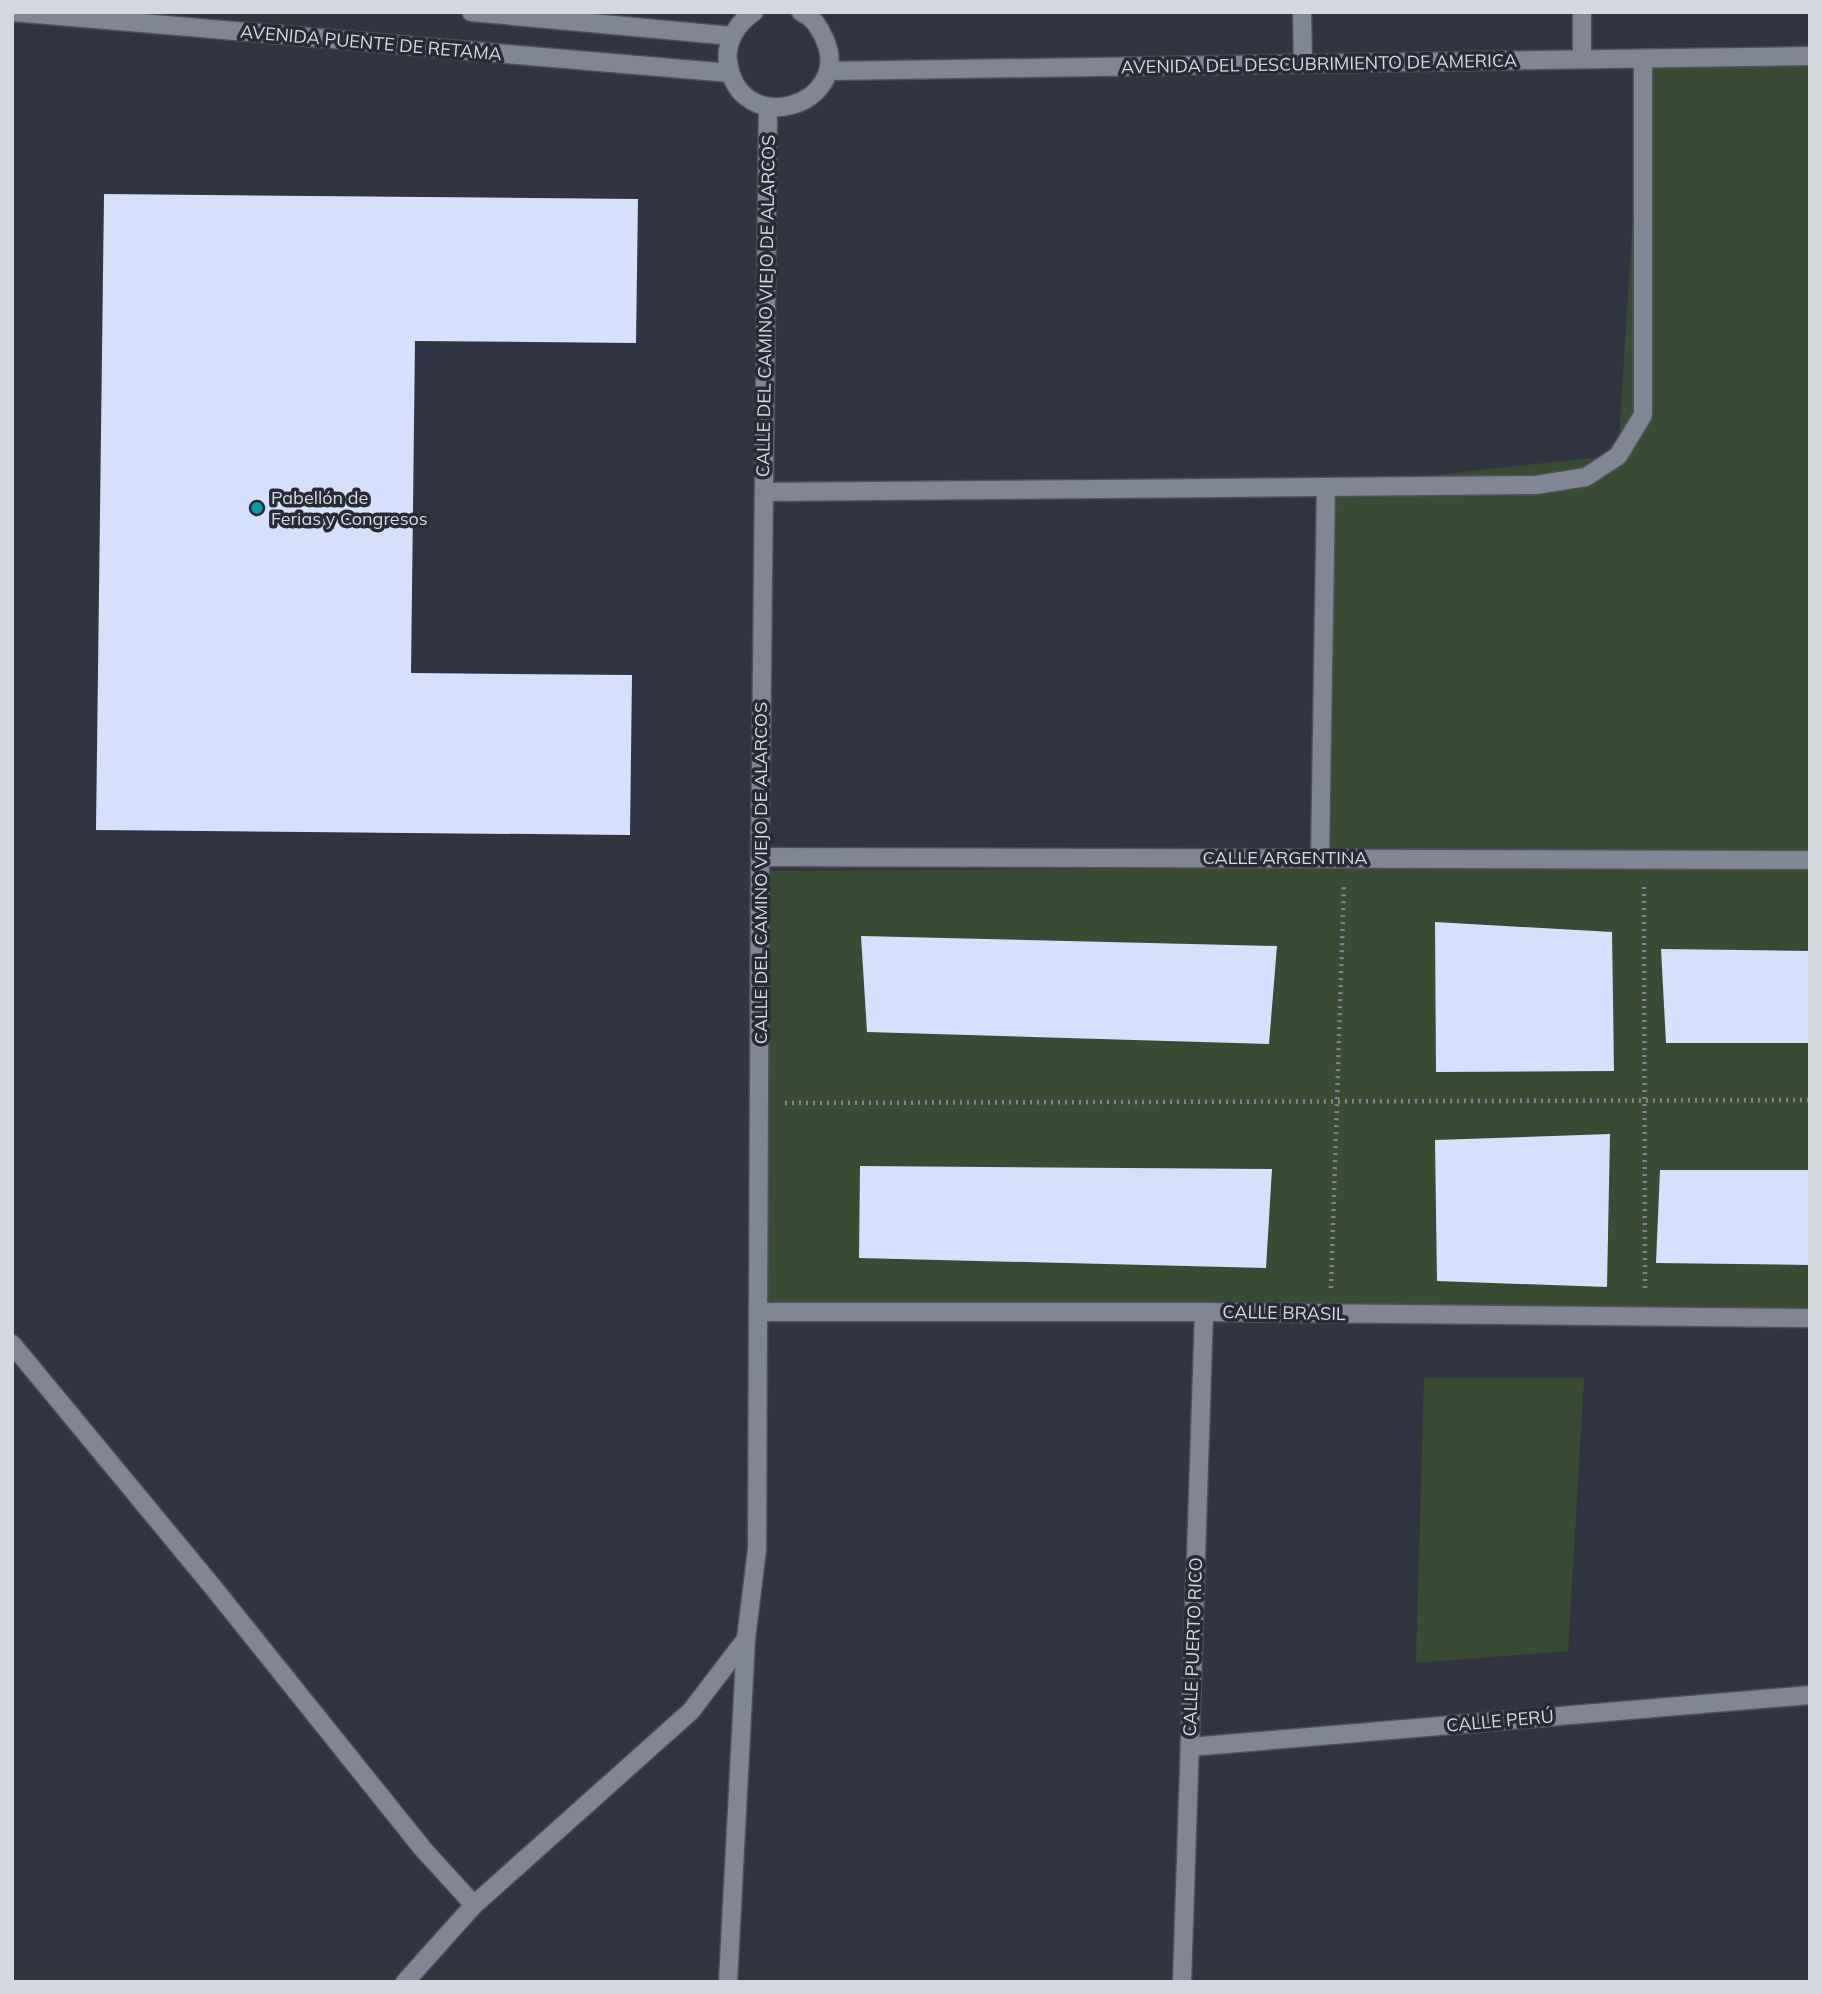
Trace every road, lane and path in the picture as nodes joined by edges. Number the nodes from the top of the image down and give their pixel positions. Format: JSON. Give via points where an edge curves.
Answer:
{"nodes":[{"id":1,"x":12,"y":12,"type":"edge"},
{"id":2,"x":471,"y":12,"type":"edge"},
{"id":3,"x":754,"y":12,"type":"edge"},
{"id":4,"x":801,"y":12,"type":"edge"},
{"id":5,"x":1302,"y":12,"type":"edge"},
{"id":6,"x":1582,"y":12,"type":"edge"},
{"id":7,"x":732,"y":36,"type":"junction"},
{"id":8,"x":1810,"y":56,"type":"edge"},
{"id":9,"x":1643,"y":59,"type":"junction"},
{"id":10,"x":1582,"y":60,"type":"junction"},
{"id":11,"x":1303,"y":64,"type":"junction"},
{"id":12,"x":828,"y":71,"type":"junction"},
{"id":13,"x":730,"y":74,"type":"junction"},
{"id":14,"x":768,"y":108,"type":"junction"},
{"id":15,"x":1326,"y":488,"type":"junction"},
{"id":16,"x":764,"y":492,"type":"junction"},
{"id":17,"x":760,"y":857,"type":"junction"},
{"id":18,"x":1320,"y":858,"type":"junction"},
{"id":19,"x":1345,"y":859,"type":"junction"},
{"id":20,"x":1644,"y":859,"type":"junction"},
{"id":21,"x":1810,"y":860,"type":"edge"},
{"id":22,"x":1644,"y":1100,"type":"junction"},
{"id":23,"x":1810,"y":1100,"type":"edge"},
{"id":24,"x":1337,"y":1101,"type":"junction"},
{"id":25,"x":760,"y":1104,"type":"junction"},
{"id":26,"x":758,"y":1312,"type":"junction"},
{"id":27,"x":1204,"y":1312,"type":"junction"},
{"id":28,"x":1330,"y":1313,"type":"junction"},
{"id":29,"x":1645,"y":1316,"type":"junction"},
{"id":30,"x":1810,"y":1318,"type":"edge"},
{"id":31,"x":12,"y":1344,"type":"edge"},
{"id":32,"x":746,"y":1639,"type":"junction"},
{"id":33,"x":1810,"y":1695,"type":"edge"},
{"id":34,"x":1190,"y":1747,"type":"junction"},
{"id":35,"x":474,"y":1905,"type":"junction"},
{"id":36,"x":405,"y":1982,"type":"edge"},
{"id":37,"x":728,"y":1982,"type":"edge"},
{"id":38,"x":1182,"y":1982,"type":"edge"}],
"edges":[{"from":1,"to":13,"type":"street","name":"AVENIDA PUENTE DE RETAMA"},
{"from":2,"to":7,"type":"street"},
{"from":3,"to":7,"type":"street"},
{"from":4,"to":12,"type":"street","via":[[818,24],[829,49]]},
{"from":5,"to":11,"type":"street"},
{"from":6,"to":10,"type":"street"},
{"from":7,"to":13,"type":"street","via":[[727,56]]},
{"from":8,"to":9,"type":"street","name":"AVENIDA DEL DESCUBRIMIENTO DE AMERICA"},
{"from":9,"to":10,"type":"street","name":"AVENIDA DEL DESCUBRIMIENTO DE AMERICA"},
{"from":9,"to":15,"type":"street","via":[[1643,415],[1618,456],[1586,477],[1536,485]]},
{"from":10,"to":11,"type":"street","name":"AVENIDA DEL DESCUBRIMIENTO DE AMERICA"},
{"from":11,"to":12,"type":"street","name":"AVENIDA DEL DESCUBRIMIENTO DE AMERICA"},
{"from":12,"to":14,"type":"street","via":[[817,92],[802,103]]},
{"from":13,"to":14,"type":"street","via":[[740,92]]},
{"from":14,"to":16,"type":"street","name":"CALLE DEL CAMINO VIEJO DE ALARCOS"},
{"from":15,"to":16,"type":"street"},
{"from":15,"to":18,"type":"street"},
{"from":16,"to":17,"type":"street","name":"CALLE DEL CAMINO VIEJO DE ALARCOS"},
{"from":17,"to":18,"type":"street","name":"CALLE ARGENTINA"},
{"from":17,"to":25,"type":"street","name":"CALLE DEL CAMINO VIEJO DE ALARCOS"},
{"from":18,"to":19,"type":"street","name":"CALLE ARGENTINA"},
{"from":19,"to":20,"type":"street","name":"CALLE ARGENTINA"},
{"from":19,"to":24,"type":"path"},
{"from":20,"to":21,"type":"street","name":"CALLE ARGENTINA"},
{"from":20,"to":22,"type":"path"},
{"from":22,"to":23,"type":"path"},
{"from":22,"to":24,"type":"path"},
{"from":22,"to":29,"type":"path"},
{"from":24,"to":25,"type":"path"},
{"from":24,"to":28,"type":"path"},
{"from":25,"to":26,"type":"street","name":"CALLE DEL CAMINO VIEJO DE ALARCOS"},
{"from":26,"to":27,"type":"street","name":"CALLE BRASIL"},
{"from":26,"to":32,"type":"street","name":"CALLE DEL CAMINO VIEJO DE ALARCOS","via":[[757,1549]]},
{"from":27,"to":28,"type":"street","name":"CALLE BRASIL"},
{"from":27,"to":34,"type":"street","name":"CALLE PUERTO RICO"},
{"from":28,"to":29,"type":"street","name":"CALLE BRASIL"},
{"from":29,"to":30,"type":"street","name":"CALLE BRASIL"},
{"from":31,"to":35,"type":"street","via":[[423,1849]]},
{"from":32,"to":35,"type":"street","via":[[691,1712]]},
{"from":32,"to":37,"type":"street","name":"CALLE DEL CAMINO VIEJO DE ALARCOS"},
{"from":33,"to":34,"type":"street","name":"CALLE PERÚ"},
{"from":34,"to":38,"type":"street","name":"CALLE PUERTO RICO"},
{"from":35,"to":36,"type":"street"}]}
